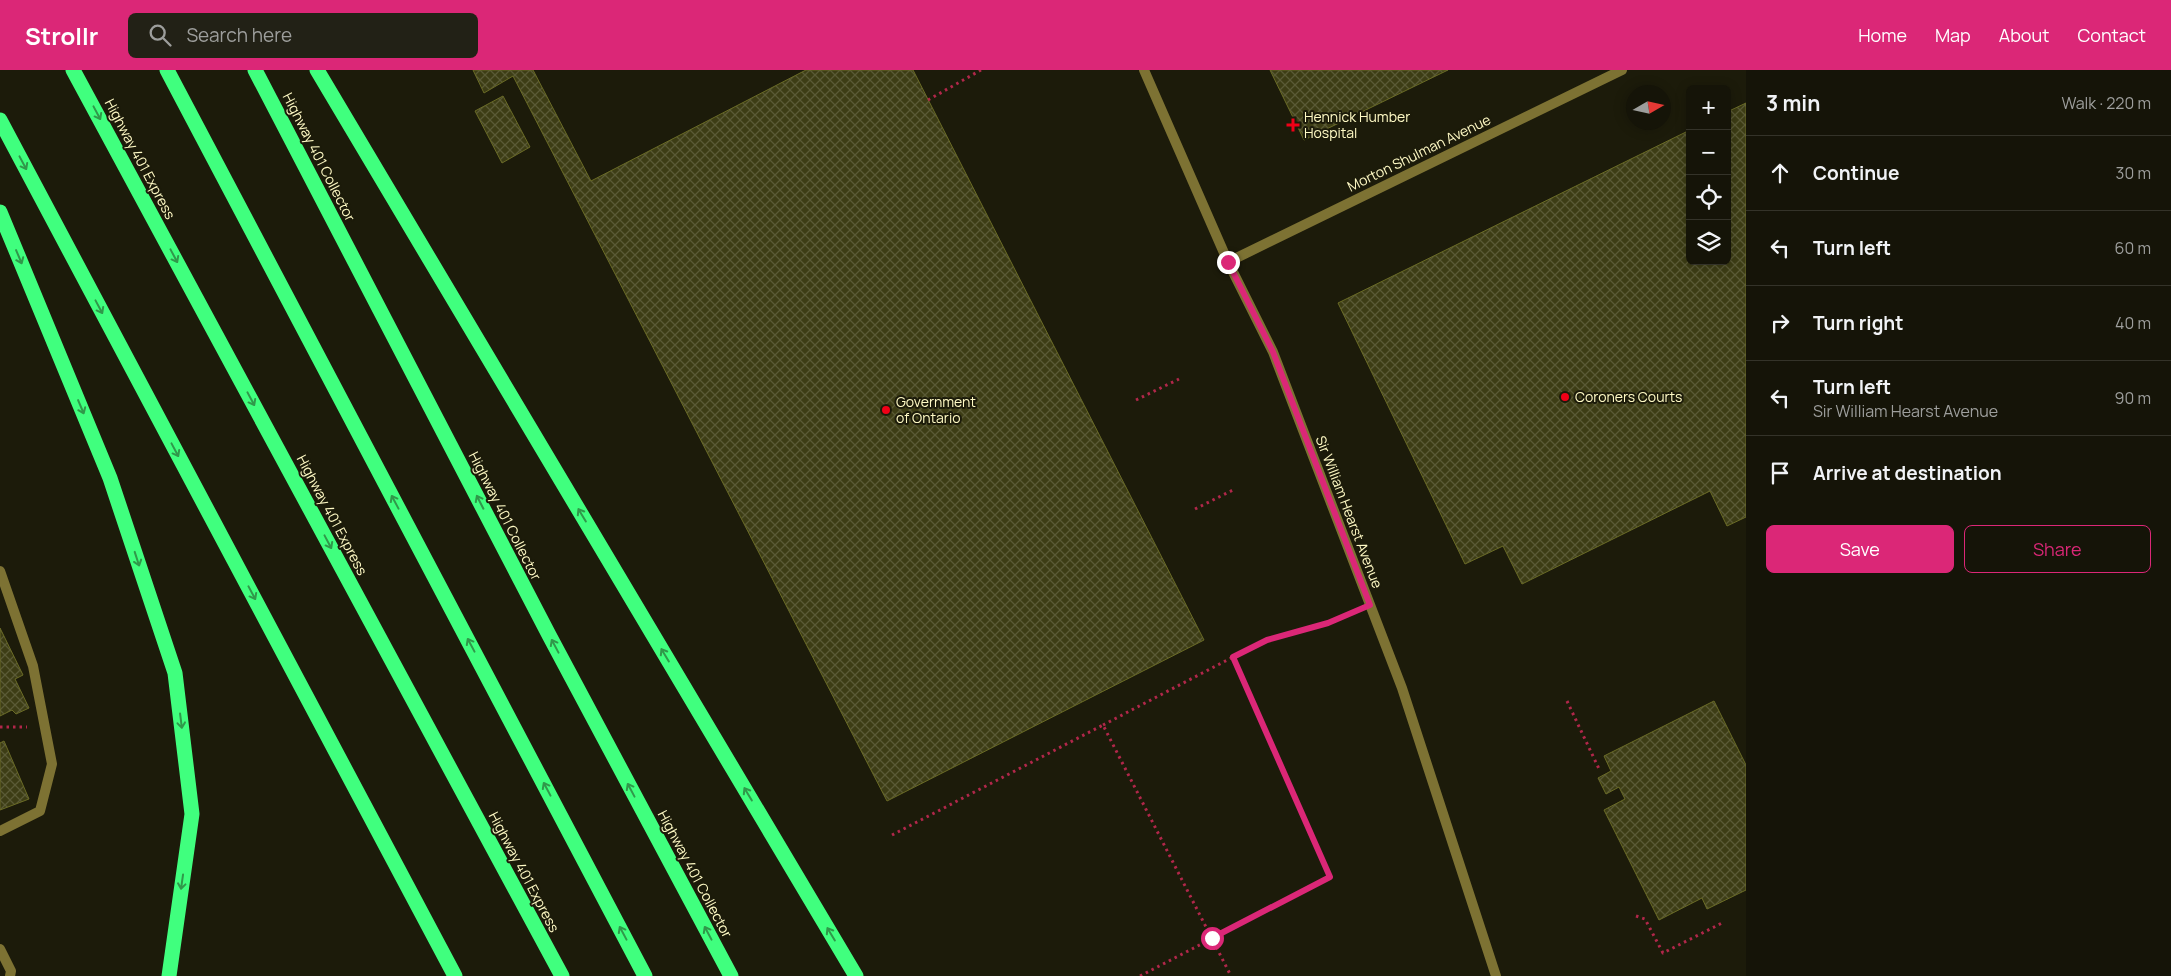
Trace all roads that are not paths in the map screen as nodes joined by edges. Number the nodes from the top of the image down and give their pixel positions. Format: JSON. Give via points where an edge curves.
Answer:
{"nodes":[{"id":1,"x":73,"y":70,"type":"edge"},
{"id":2,"x":167,"y":70,"type":"edge"},
{"id":3,"x":255,"y":70,"type":"edge"},
{"id":4,"x":317,"y":70,"type":"edge"},
{"id":5,"x":1144,"y":70,"type":"edge"},
{"id":6,"x":1622,"y":70,"type":"edge"},
{"id":7,"x":1610,"y":73,"type":"edge"},
{"id":8,"x":0,"y":120,"type":"edge"},
{"id":9,"x":0,"y":212,"type":"edge"},
{"id":10,"x":1228,"y":262,"type":"junction"},
{"id":11,"x":0,"y":571,"type":"edge"},
{"id":12,"x":0,"y":830,"type":"edge"},
{"id":13,"x":0,"y":949,"type":"edge"},
{"id":14,"x":10,"y":976,"type":"edge"},
{"id":15,"x":169,"y":976,"type":"edge"},
{"id":16,"x":455,"y":976,"type":"edge"},
{"id":17,"x":562,"y":976,"type":"edge"},
{"id":18,"x":645,"y":976,"type":"edge"},
{"id":19,"x":731,"y":976,"type":"edge"},
{"id":20,"x":856,"y":976,"type":"edge"},
{"id":21,"x":1496,"y":976,"type":"edge"}],
"edges":[{"from":1,"to":17,"type":"highway","name":"Highway 401 Express","one_way":true},
{"from":18,"to":2,"type":"highway","one_way":true},
{"from":19,"to":3,"type":"highway","name":"Highway 401 Collector","one_way":true,"via":[[544,626]]},
{"from":20,"to":4,"type":"highway","one_way":true},
{"from":5,"to":10,"type":"street","name":"Sir William Hearst Avenue"},
{"from":6,"to":7,"type":"street","name":"Morton Shulman Avenue"},
{"from":7,"to":10,"type":"street","name":"Morton Shulman Avenue"},
{"from":8,"to":16,"type":"highway","one_way":true},
{"from":9,"to":15,"type":"highway","one_way":true,"via":[[110,478],[175,673],[192,814]]},
{"from":10,"to":21,"type":"street","name":"Sir William Hearst Avenue","via":[[1273,352],[1405,698]]},
{"from":11,"to":12,"type":"street","via":[[33,666],[52,764],[40,811]]},
{"from":13,"to":14,"type":"street","via":[[11,971]]}]}
